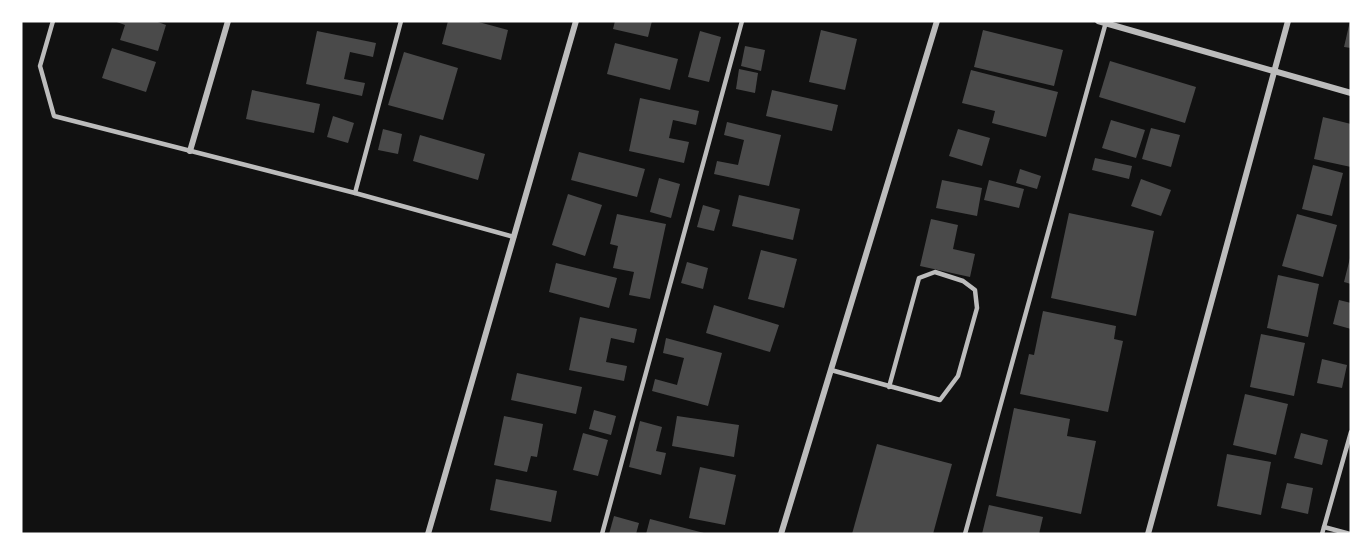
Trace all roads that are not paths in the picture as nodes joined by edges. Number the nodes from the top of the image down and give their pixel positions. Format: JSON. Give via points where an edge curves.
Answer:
{"nodes":[{"id":1,"x":53,"y":21,"type":"edge"},
{"id":2,"x":228,"y":21,"type":"edge"},
{"id":3,"x":401,"y":21,"type":"edge"},
{"id":4,"x":576,"y":21,"type":"edge"},
{"id":5,"x":742,"y":21,"type":"edge"},
{"id":6,"x":937,"y":21,"type":"edge"},
{"id":7,"x":1098,"y":21,"type":"edge"},
{"id":8,"x":1288,"y":21,"type":"edge"},
{"id":9,"x":1106,"y":22,"type":"edge"},
{"id":10,"x":1273,"y":72,"type":"junction"},
{"id":11,"x":1351,"y":93,"type":"edge"},
{"id":12,"x":190,"y":151,"type":"junction"},
{"id":13,"x":355,"y":193,"type":"junction"},
{"id":14,"x":514,"y":237,"type":"junction"},
{"id":15,"x":831,"y":370,"type":"junction"},
{"id":16,"x":889,"y":387,"type":"junction"},
{"id":17,"x":1351,"y":432,"type":"edge"},
{"id":18,"x":1345,"y":455,"type":"junction"},
{"id":19,"x":1351,"y":457,"type":"edge"},
{"id":20,"x":1324,"y":528,"type":"junction"},
{"id":21,"x":428,"y":534,"type":"edge"},
{"id":22,"x":602,"y":534,"type":"edge"},
{"id":23,"x":781,"y":534,"type":"edge"},
{"id":24,"x":965,"y":534,"type":"edge"},
{"id":25,"x":1148,"y":534,"type":"edge"},
{"id":26,"x":1322,"y":534,"type":"edge"},
{"id":27,"x":1350,"y":534,"type":"edge"}],
"edges":[{"from":1,"to":12,"type":"lane","via":[[40,66],[54,116]]},
{"from":2,"to":12,"type":"street"},
{"from":3,"to":13,"type":"lane"},
{"from":4,"to":14,"type":"street"},
{"from":5,"to":22,"type":"lane"},
{"from":6,"to":15,"type":"street"},
{"from":7,"to":9,"type":"street"},
{"from":8,"to":10,"type":"street"},
{"from":9,"to":10,"type":"street"},
{"from":9,"to":24,"type":"lane"},
{"from":10,"to":11,"type":"street"},
{"from":10,"to":25,"type":"street"},
{"from":12,"to":13,"type":"lane"},
{"from":13,"to":14,"type":"lane"},
{"from":14,"to":21,"type":"street"},
{"from":15,"to":16,"type":"lane"},
{"from":15,"to":23,"type":"street"},
{"from":16,"to":16,"type":"lane","via":[[919,278],[935,272],[963,281],[975,290],[976,308],[958,376],[940,400]]},
{"from":17,"to":18,"type":"lane"},
{"from":18,"to":19,"type":"lane"},
{"from":18,"to":20,"type":"lane"},
{"from":20,"to":26,"type":"lane"},
{"from":20,"to":27,"type":"lane"}]}
